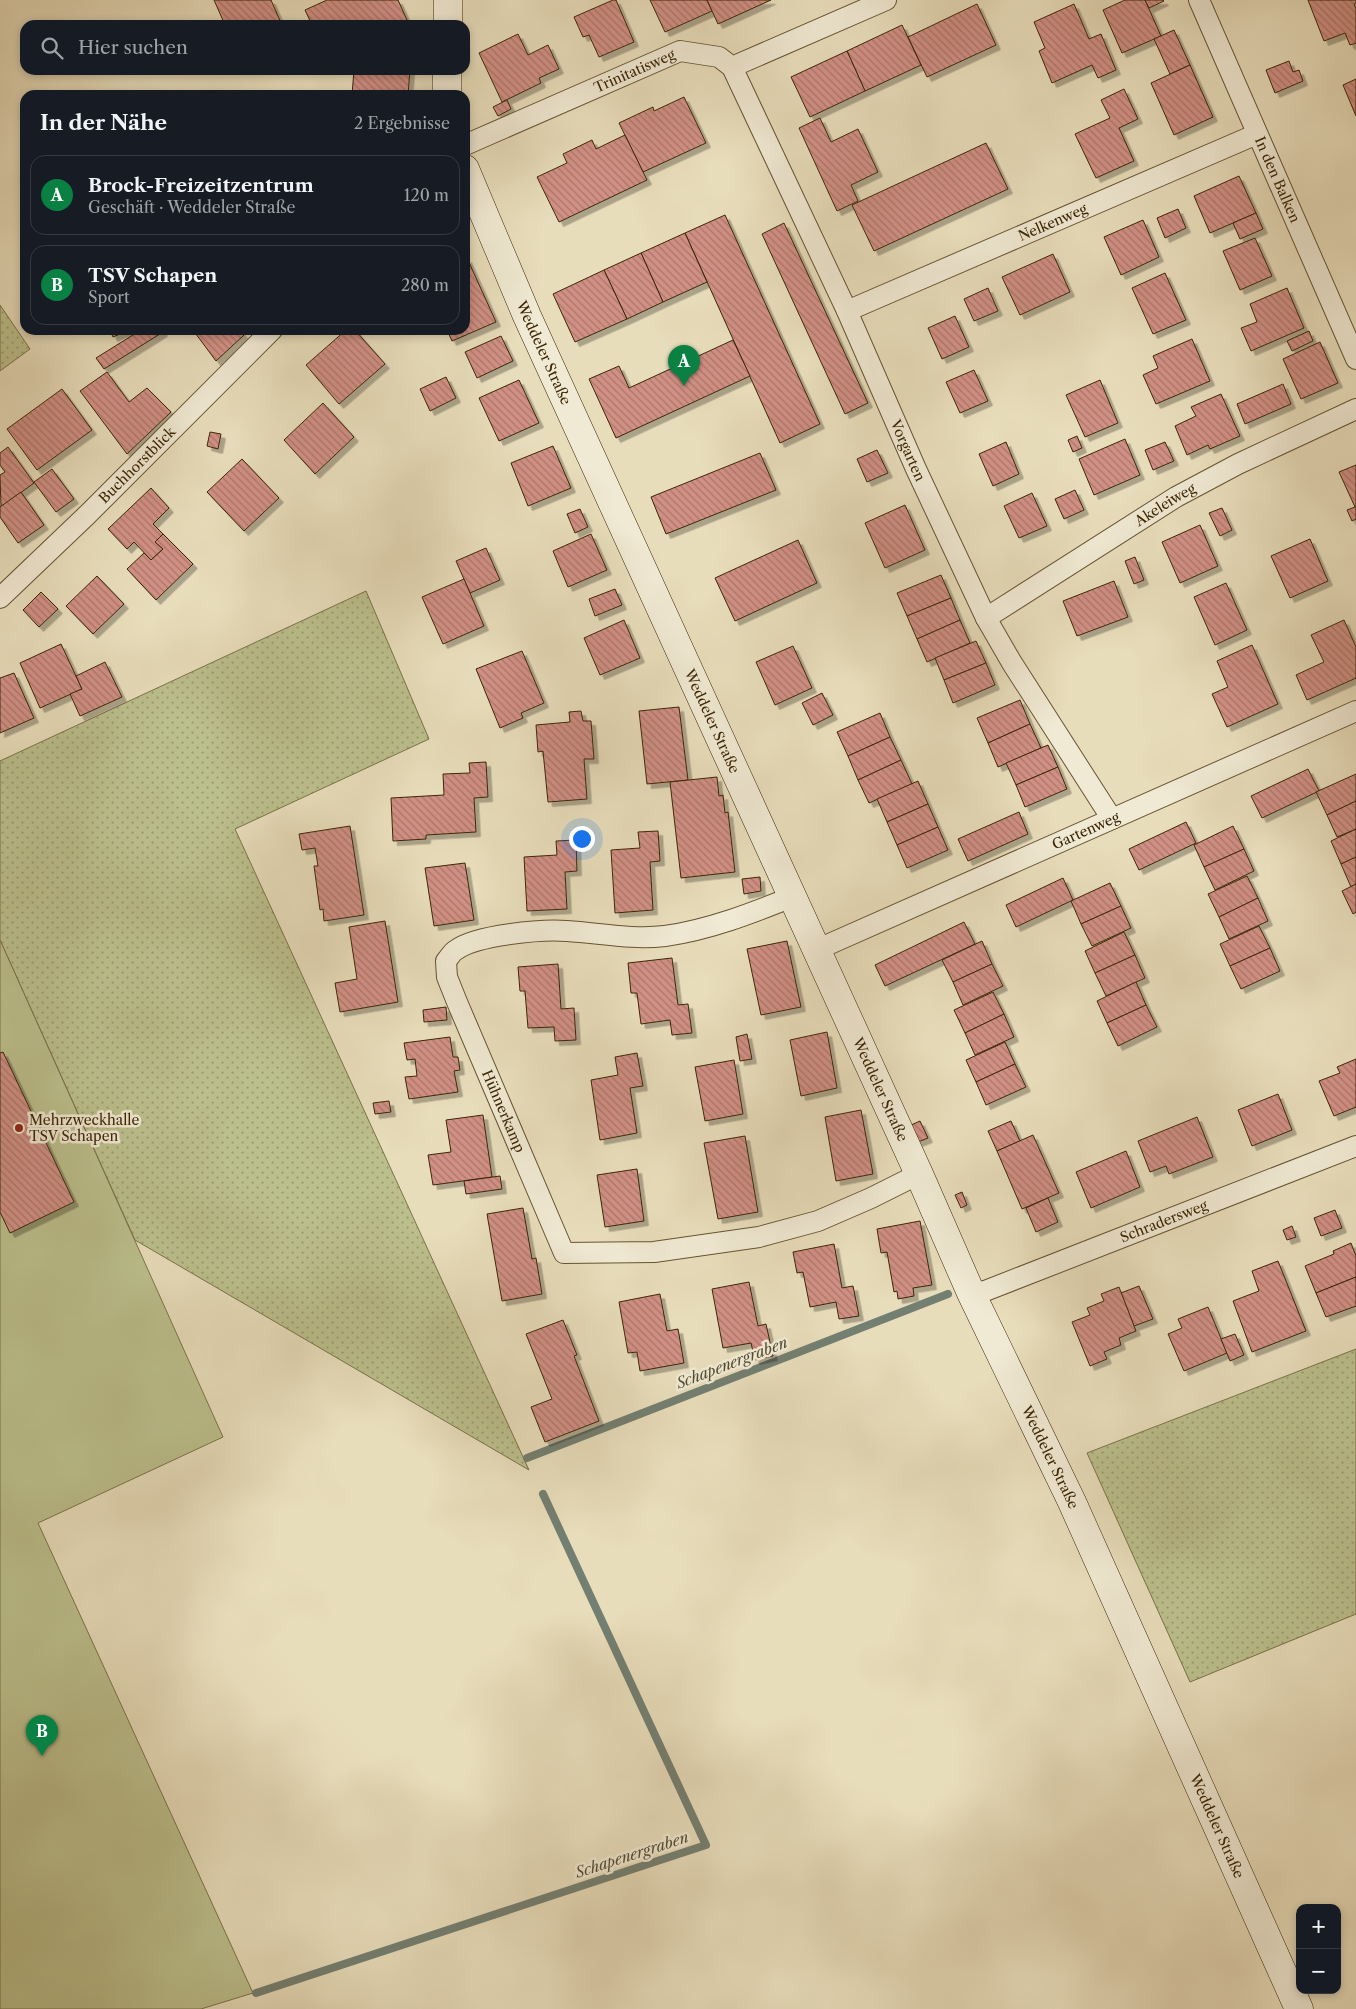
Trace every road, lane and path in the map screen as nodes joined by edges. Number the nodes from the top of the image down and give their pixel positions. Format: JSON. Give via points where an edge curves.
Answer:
{"nodes":[{"id":1,"x":448,"y":0,"type":"edge"},
{"id":2,"x":886,"y":0,"type":"edge"},
{"id":3,"x":1199,"y":0,"type":"edge"},
{"id":4,"x":448,"y":20,"type":"edge"},
{"id":5,"x":732,"y":67,"type":"junction"},
{"id":6,"x":447,"y":75,"type":"edge"},
{"id":7,"x":447,"y":90,"type":"edge"},
{"id":8,"x":1257,"y":134,"type":"junction"},
{"id":9,"x":470,"y":142,"type":"edge"},
{"id":10,"x":470,"y":181,"type":"edge"},
{"id":11,"x":847,"y":311,"type":"junction"},
{"id":12,"x":267,"y":335,"type":"edge"},
{"id":13,"x":1356,"y":359,"type":"edge"},
{"id":14,"x":1356,"y":409,"type":"edge"},
{"id":15,"x":0,"y":598,"type":"edge"},
{"id":16,"x":986,"y":618,"type":"junction"},
{"id":17,"x":1356,"y":711,"type":"edge"},
{"id":18,"x":1112,"y":819,"type":"junction"},
{"id":19,"x":792,"y":897,"type":"junction"},
{"id":20,"x":816,"y":950,"type":"junction"},
{"id":21,"x":1356,"y":1146,"type":"edge"},
{"id":22,"x":919,"y":1174,"type":"junction"},
{"id":23,"x":971,"y":1293,"type":"junction"},
{"id":24,"x":1299,"y":2009,"type":"edge"}],
"edges":[{"from":1,"to":4,"type":"street"},
{"from":2,"to":5,"type":"street"},
{"from":3,"to":8,"type":"street","name":"In den Balken"},
{"from":5,"to":9,"type":"street","name":"Trinitatisweg","via":[[719,57],[680,51]]},
{"from":5,"to":11,"type":"street","name":"Vorgarten"},
{"from":6,"to":7,"type":"street"},
{"from":8,"to":11,"type":"street","name":"Nelkenweg"},
{"from":8,"to":13,"type":"street","name":"In den Balken"},
{"from":10,"to":19,"type":"street","name":"Weddeler Straße","via":[[527,316]]},
{"from":11,"to":16,"type":"street","name":"Vorgarten"},
{"from":12,"to":15,"type":"street","name":"Buchhorstblick"},
{"from":14,"to":16,"type":"street","name":"Akeleiweg","via":[[1176,497]]},
{"from":16,"to":18,"type":"street","name":"Vorgarten"},
{"from":17,"to":18,"type":"street","name":"Gartenweg"},
{"from":18,"to":20,"type":"street","name":"Gartenweg"},
{"from":19,"to":20,"type":"street","name":"Weddeler Straße"},
{"from":19,"to":22,"type":"street","name":"Hühnerkamp","via":[[722,923],[665,936],[628,938],[566,931],[534,932],[473,942],[455,950],[446,961],[447,977],[457,1002],[564,1253],[654,1252],[759,1237],[818,1221]]},
{"from":20,"to":22,"type":"street","name":"Weddeler Straße"},
{"from":21,"to":23,"type":"street","name":"Schradersweg"},
{"from":22,"to":23,"type":"street","name":"Weddeler Straße"},
{"from":23,"to":24,"type":"street","name":"Weddeler Straße","via":[[1072,1502]]}]}
